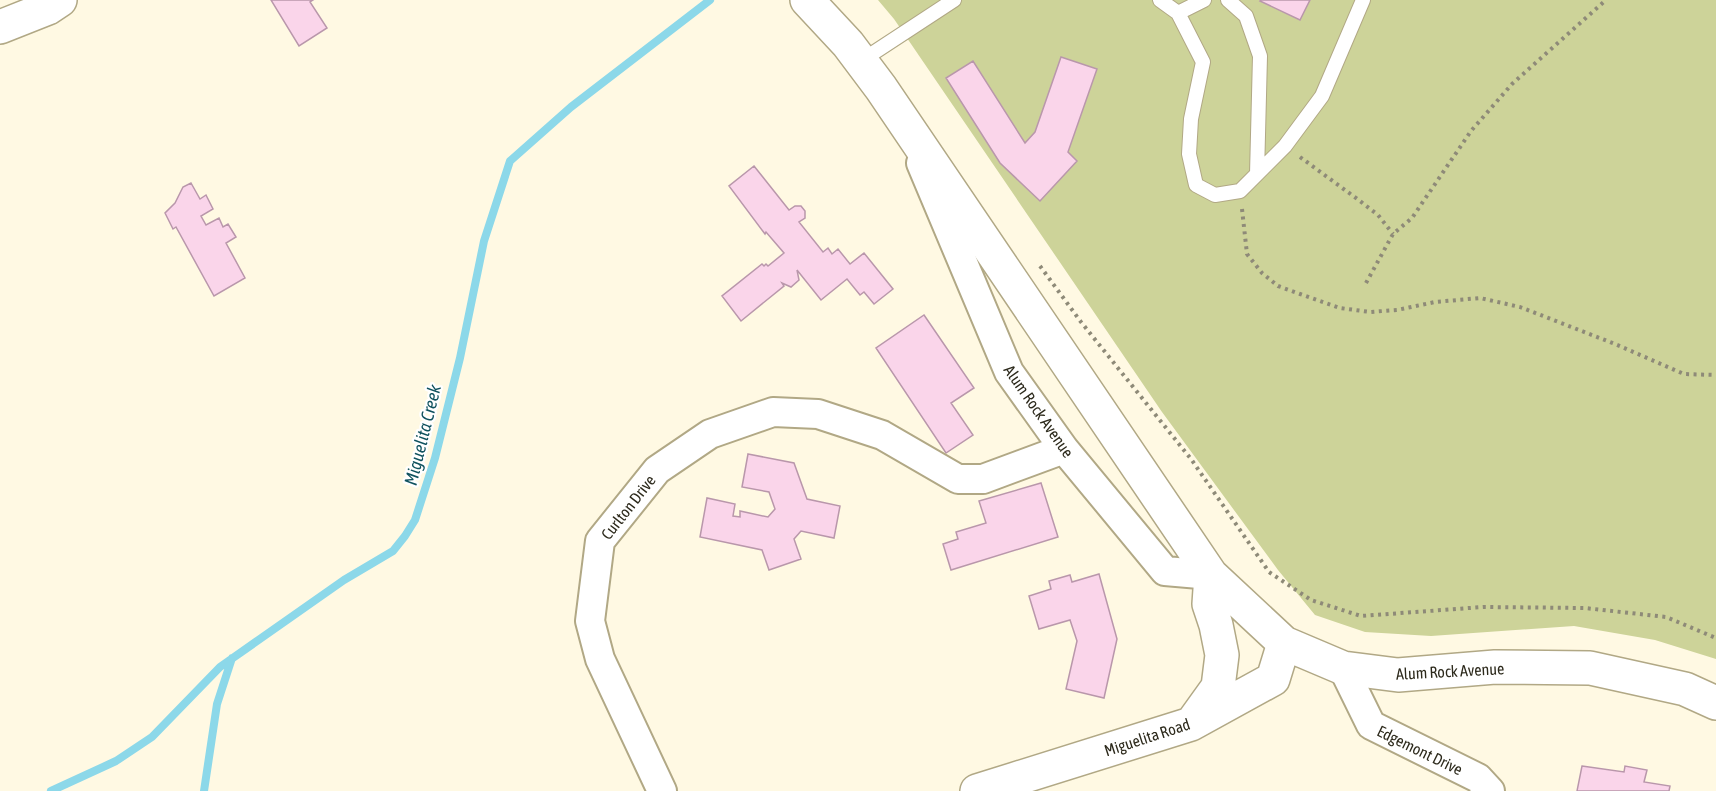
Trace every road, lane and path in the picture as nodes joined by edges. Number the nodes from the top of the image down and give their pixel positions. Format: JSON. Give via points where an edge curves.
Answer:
{"nodes":[{"id":1,"x":60,"y":0,"type":"edge"},
{"id":2,"x":954,"y":0,"type":"edge"},
{"id":3,"x":1161,"y":0,"type":"edge"},
{"id":4,"x":1204,"y":0,"type":"edge"},
{"id":5,"x":1228,"y":0,"type":"edge"},
{"id":6,"x":1363,"y":0,"type":"edge"},
{"id":7,"x":1606,"y":0,"type":"edge"},
{"id":8,"x":808,"y":1,"type":"edge"},
{"id":9,"x":1178,"y":13,"type":"junction"},
{"id":10,"x":0,"y":27,"type":"edge"},
{"id":11,"x":861,"y":61,"type":"junction"},
{"id":12,"x":903,"y":120,"type":"junction"},
{"id":13,"x":1285,"y":146,"type":"junction"},
{"id":14,"x":1257,"y":174,"type":"junction"},
{"id":15,"x":1240,"y":191,"type":"junction"},
{"id":16,"x":1393,"y":234,"type":"junction"},
{"id":17,"x":1040,"y":265,"type":"dead end"},
{"id":18,"x":1366,"y":283,"type":"dead end"},
{"id":19,"x":1716,"y":375,"type":"edge"},
{"id":20,"x":1064,"y":449,"type":"junction"},
{"id":21,"x":1210,"y":575,"type":"junction"},
{"id":22,"x":1716,"y":638,"type":"edge"},
{"id":23,"x":1284,"y":643,"type":"junction"},
{"id":24,"x":1343,"y":668,"type":"junction"},
{"id":25,"x":1716,"y":703,"type":"edge"},
{"id":26,"x":1191,"y":724,"type":"junction"},
{"id":27,"x":662,"y":791,"type":"edge"},
{"id":28,"x":977,"y":791,"type":"edge"},
{"id":29,"x":1490,"y":791,"type":"edge"}],
"edges":[{"from":1,"to":10,"type":"street"},
{"from":2,"to":11,"type":"lane"},
{"from":3,"to":9,"type":"lane"},
{"from":4,"to":9,"type":"lane"},
{"from":5,"to":14,"type":"lane","via":[[1246,16],[1260,56]]},
{"from":6,"to":13,"type":"lane","via":[[1322,96]]},
{"from":7,"to":16,"type":"path","via":[[1512,84],[1471,131],[1412,218]]},
{"from":8,"to":11,"type":"street","name":"Alum Rock Avenue"},
{"from":9,"to":15,"type":"lane","via":[[1203,62],[1191,120],[1189,154],[1196,185],[1215,195]]},
{"from":11,"to":12,"type":"street","name":"Alum Rock Avenue"},
{"from":12,"to":20,"type":"street","name":"Alum Rock Avenue","via":[[1009,372]]},
{"from":12,"to":21,"type":"street","name":"Alum Rock Avenue"},
{"from":13,"to":14,"type":"lane"},
{"from":13,"to":16,"type":"path","via":[[1378,215]]},
{"from":14,"to":15,"type":"lane"},
{"from":15,"to":19,"type":"path","via":[[1247,254],[1278,286],[1340,308],[1370,312],[1480,298],[1520,308],[1684,374]]},
{"from":16,"to":18,"type":"path"},
{"from":17,"to":22,"type":"path","via":[[1191,459],[1269,572],[1311,600],[1361,616],[1484,607],[1585,608],[1666,617]]},
{"from":20,"to":21,"type":"street","name":"Alum Rock Avenue","via":[[1165,571]]},
{"from":20,"to":27,"type":"street","name":"Curlton Drive","via":[[983,479],[958,479],[882,435],[818,414],[772,412],[710,434],[657,470],[600,541],[590,621],[600,659]]},
{"from":21,"to":23,"type":"street","name":"Alum Rock Avenue"},
{"from":21,"to":26,"type":"street","via":[[1209,604],[1221,655],[1218,687]]},
{"from":23,"to":24,"type":"street","name":"Alum Rock Avenue"},
{"from":23,"to":26,"type":"street","name":"Miguelita Road","via":[[1273,679]]},
{"from":24,"to":25,"type":"street","name":"Alum Rock Avenue","via":[[1398,675],[1495,668],[1590,668],[1685,689]]},
{"from":24,"to":29,"type":"street","name":"Edgemont Drive","via":[[1371,726],[1478,778]]},
{"from":26,"to":28,"type":"street","name":"Miguelita Road"}]}
